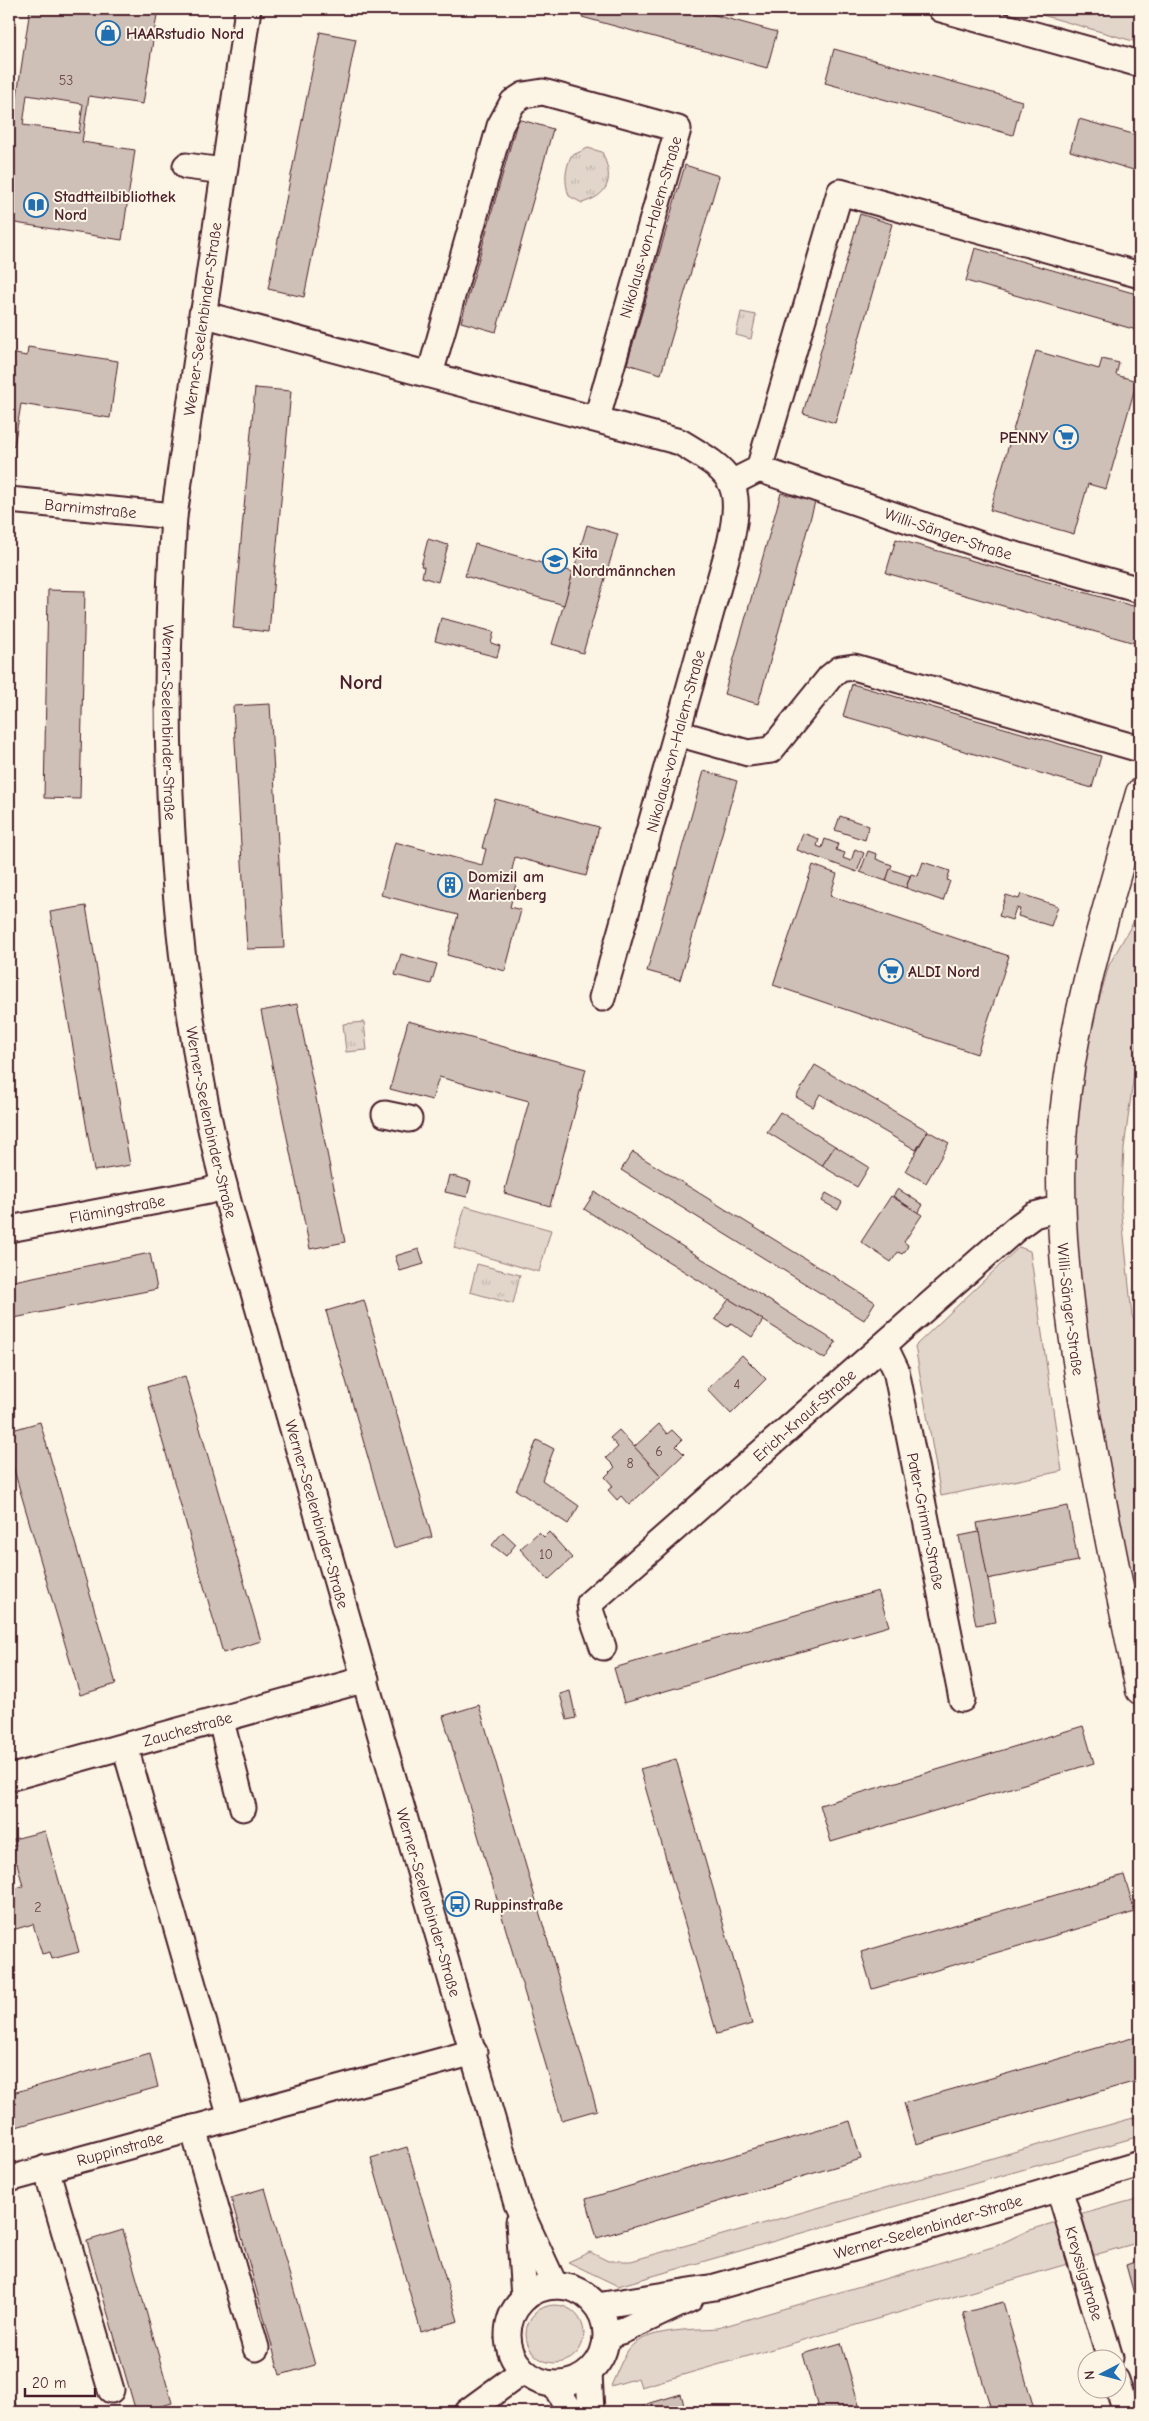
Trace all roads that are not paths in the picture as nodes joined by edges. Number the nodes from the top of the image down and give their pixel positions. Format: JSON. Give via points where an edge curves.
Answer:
{"nodes":[{"id":1,"x":248,"y":9,"type":"edge"},
{"id":2,"x":942,"y":9,"type":"edge"},
{"id":3,"x":1140,"y":64,"type":"edge"},
{"id":4,"x":186,"y":166,"type":"dead end"},
{"id":5,"x":223,"y":171,"type":"junction"},
{"id":6,"x":1140,"y":274,"type":"edge"},
{"id":7,"x":202,"y":314,"type":"junction"},
{"id":8,"x":430,"y":374,"type":"junction"},
{"id":9,"x":597,"y":418,"type":"junction"},
{"id":10,"x":759,"y":469,"type":"junction"},
{"id":11,"x":731,"y":483,"type":"junction"},
{"id":12,"x":9,"y":500,"type":"edge"},
{"id":13,"x":174,"y":516,"type":"junction"},
{"id":14,"x":1140,"y":590,"type":"edge"},
{"id":15,"x":677,"y":733,"type":"junction"},
{"id":16,"x":1140,"y":749,"type":"edge"},
{"id":17,"x":1140,"y":792,"type":"edge"},
{"id":18,"x":1140,"y":858,"type":"edge"},
{"id":19,"x":1102,"y":927,"type":"junction"},
{"id":20,"x":602,"y":998,"type":"dead end"},
{"id":21,"x":385,"y":1114,"type":"dead end"},
{"id":22,"x":409,"y":1119,"type":"dead end"},
{"id":23,"x":224,"y":1185,"type":"junction"},
{"id":24,"x":1061,"y":1208,"type":"junction"},
{"id":25,"x":9,"y":1229,"type":"edge"},
{"id":26,"x":884,"y":1345,"type":"junction"},
{"id":27,"x":603,"y":1647,"type":"dead end"},
{"id":28,"x":366,"y":1679,"type":"junction"},
{"id":29,"x":1140,"y":1690,"type":"edge"},
{"id":30,"x":962,"y":1699,"type":"dead end"},
{"id":31,"x":220,"y":1721,"type":"junction"},
{"id":32,"x":126,"y":1747,"type":"junction"},
{"id":33,"x":9,"y":1778,"type":"edge"},
{"id":34,"x":243,"y":1808,"type":"dead end"},
{"id":35,"x":474,"y":2052,"type":"junction"},
{"id":36,"x":231,"y":2118,"type":"junction"},
{"id":37,"x":193,"y":2128,"type":"junction"},
{"id":38,"x":1140,"y":2164,"type":"edge"},
{"id":39,"x":46,"y":2168,"type":"junction"},
{"id":40,"x":9,"y":2178,"type":"edge"},
{"id":41,"x":1059,"y":2188,"type":"junction"},
{"id":42,"x":517,"y":2204,"type":"junction"},
{"id":43,"x":555,"y":2286,"type":"junction"},
{"id":44,"x":715,"y":2287,"type":"junction"},
{"id":45,"x":524,"y":2298,"type":"junction"},
{"id":46,"x":597,"y":2306,"type":"junction"},
{"id":47,"x":607,"y":2335,"type":"junction"},
{"id":48,"x":256,"y":2348,"type":"dead end"},
{"id":49,"x":1107,"y":2348,"type":"edge"},
{"id":50,"x":524,"y":2371,"type":"junction"},
{"id":51,"x":589,"y":2373,"type":"junction"},
{"id":52,"x":554,"y":2384,"type":"junction"},
{"id":53,"x":111,"y":2390,"type":"dead end"},
{"id":54,"x":1122,"y":2398,"type":"edge"},
{"id":55,"x":467,"y":2412,"type":"edge"},
{"id":56,"x":571,"y":2412,"type":"edge"},
{"id":57,"x":591,"y":2412,"type":"edge"},
{"id":58,"x":1126,"y":2412,"type":"edge"}],
"edges":[{"from":1,"to":5,"type":"street","name":"Werner-Seelenbinder-Straße"},
{"from":2,"to":3,"type":"street"},
{"from":4,"to":5,"type":"street"},
{"from":5,"to":7,"type":"street","name":"Werner-Seelenbinder-Straße"},
{"from":6,"to":10,"type":"street","via":[[840,192]]},
{"from":7,"to":8,"type":"street","name":"Nikolaus-von-Halem-Straße"},
{"from":7,"to":13,"type":"street","name":"Werner-Seelenbinder-Straße"},
{"from":8,"to":9,"type":"street","name":"Nikolaus-von-Halem-Straße"},
{"from":8,"to":9,"type":"street","name":"Nikolaus-von-Halem-Straße","via":[[500,126],[513,102],[524,95],[543,92],[576,100],[678,129]]},
{"from":9,"to":11,"type":"street","name":"Nikolaus-von-Halem-Straße","via":[[680,442],[716,464]]},
{"from":10,"to":11,"type":"street"},
{"from":10,"to":14,"type":"street","name":"Willi-Sänger-Straße","via":[[982,545]]},
{"from":11,"to":15,"type":"street","name":"Nikolaus-von-Halem-Straße","via":[[736,501],[732,535]]},
{"from":12,"to":13,"type":"street","name":"Barnimstraße"},
{"from":13,"to":23,"type":"street","name":"Werner-Seelenbinder-Straße","via":[[166,671],[174,856],[187,1000],[211,1134]]},
{"from":15,"to":16,"type":"street","via":[[748,753],[771,750],[830,677],[840,669],[854,667]]},
{"from":15,"to":20,"type":"street","name":"Nikolaus-von-Halem-Straße"},
{"from":17,"to":19,"type":"main road","name":"Willi-Sänger-Straße"},
{"from":18,"to":19,"type":"main road","name":"Willi-Sänger-Straße"},
{"from":19,"to":24,"type":"main road","name":"Willi-Sänger-Straße","via":[[1073,1055],[1062,1140]]},
{"from":21,"to":22,"type":"street"},
{"from":23,"to":25,"type":"street","name":"Flämingstraße"},
{"from":23,"to":28,"type":"street","name":"Werner-Seelenbinder-Straße"},
{"from":24,"to":26,"type":"street","name":"Erich-Knauf-Straße","via":[[1034,1215],[1019,1226]]},
{"from":24,"to":29,"type":"main road","name":"Willi-Sänger-Straße","via":[[1069,1305],[1091,1450]]},
{"from":26,"to":27,"type":"street","name":"Erich-Knauf-Straße","via":[[590,1603]]},
{"from":26,"to":30,"type":"street","name":"Pater-Grimm-Straße","via":[[896,1370]]},
{"from":28,"to":31,"type":"street","name":"Zauchestraße"},
{"from":28,"to":35,"type":"street","name":"Werner-Seelenbinder-Straße"},
{"from":31,"to":32,"type":"street","name":"Zauchestraße"},
{"from":31,"to":34,"type":"street"},
{"from":32,"to":33,"type":"street","name":"Zauchestraße"},
{"from":32,"to":36,"type":"street"},
{"from":35,"to":36,"type":"street","name":"Ruppinstraße"},
{"from":35,"to":42,"type":"street","name":"Werner-Seelenbinder-Straße"},
{"from":36,"to":37,"type":"street","name":"Ruppinstraße"},
{"from":37,"to":39,"type":"street","name":"Ruppinstraße"},
{"from":37,"to":48,"type":"street"},
{"from":38,"to":41,"type":"street","name":"Werner-Seelenbinder-Straße"},
{"from":39,"to":40,"type":"street","name":"Ruppinstraße"},
{"from":39,"to":53,"type":"street"},
{"from":41,"to":44,"type":"street","name":"Werner-Seelenbinder-Straße"},
{"from":41,"to":49,"type":"street","name":"Kreyssigstraße"},
{"from":42,"to":43,"type":"street","name":"Werner-Seelenbinder-Straße"},
{"from":42,"to":45,"type":"street","name":"Werner-Seelenbinder-Straße"},
{"from":43,"to":45,"type":"street","via":[[539,2289]]},
{"from":43,"to":46,"type":"street","via":[[585,2294]]},
{"from":44,"to":46,"type":"street","name":"Werner-Seelenbinder-Straße"},
{"from":44,"to":47,"type":"street","name":"Werner-Seelenbinder-Straße"},
{"from":45,"to":50,"type":"street","via":[[512,2315],[508,2335],[512,2355]]},
{"from":46,"to":47,"type":"street"},
{"from":47,"to":51,"type":"street","via":[[602,2356]]},
{"from":50,"to":52,"type":"street","via":[[538,2380]]},
{"from":50,"to":55,"type":"street"},
{"from":51,"to":52,"type":"street","via":[[572,2382]]},
{"from":51,"to":57,"type":"street"},
{"from":52,"to":56,"type":"street"},
{"from":54,"to":58,"type":"street"}]}
